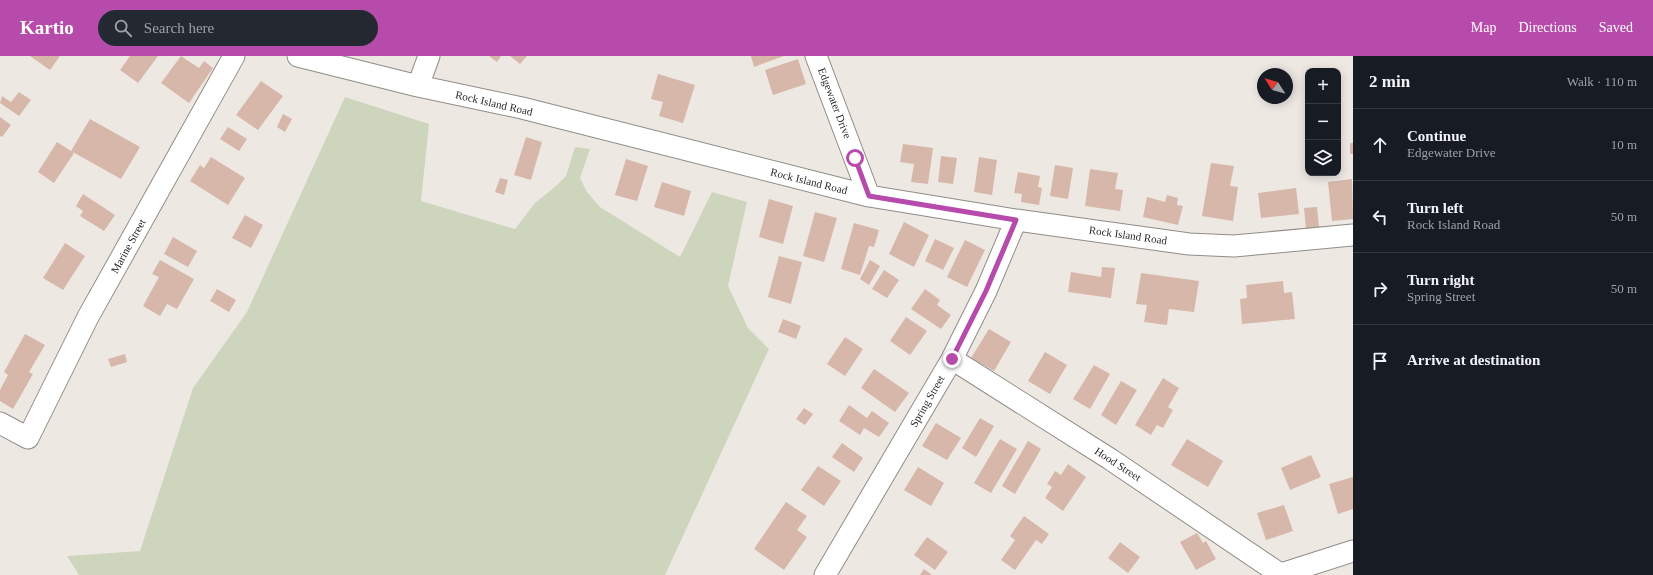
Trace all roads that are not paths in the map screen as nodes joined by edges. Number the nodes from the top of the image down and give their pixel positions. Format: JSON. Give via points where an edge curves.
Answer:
{"nodes":[{"id":1,"x":234,"y":56,"type":"edge"},
{"id":2,"x":298,"y":56,"type":"edge"},
{"id":3,"x":429,"y":56,"type":"edge"},
{"id":4,"x":816,"y":56,"type":"edge"},
{"id":5,"x":418,"y":86,"type":"junction"},
{"id":6,"x":869,"y":196,"type":"junction"},
{"id":7,"x":1016,"y":220,"type":"junction"},
{"id":8,"x":1353,"y":235,"type":"edge"},
{"id":9,"x":952,"y":359,"type":"junction"},
{"id":10,"x":0,"y":423,"type":"edge"},
{"id":11,"x":1353,"y":551,"type":"edge"},
{"id":12,"x":1279,"y":574,"type":"edge"},
{"id":13,"x":825,"y":575,"type":"edge"}],
"edges":[{"from":1,"to":10,"type":"street","name":"Marine Street","via":[[88,317],[28,438]]},
{"from":2,"to":5,"type":"street","name":"Rock Island Road"},
{"from":3,"to":5,"type":"street"},
{"from":4,"to":6,"type":"street","name":"Edgewater Drive"},
{"from":5,"to":6,"type":"street","name":"Rock Island Road","via":[[522,108]]},
{"from":6,"to":7,"type":"street","name":"Rock Island Road"},
{"from":7,"to":8,"type":"street","name":"Rock Island Road","via":[[1189,244],[1234,246]]},
{"from":7,"to":9,"type":"street","name":"Spring Street","via":[[986,291]]},
{"from":9,"to":12,"type":"street","name":"Hood Street","via":[[1110,459]]},
{"from":9,"to":13,"type":"street","name":"Spring Street"},
{"from":11,"to":12,"type":"street"}]}
